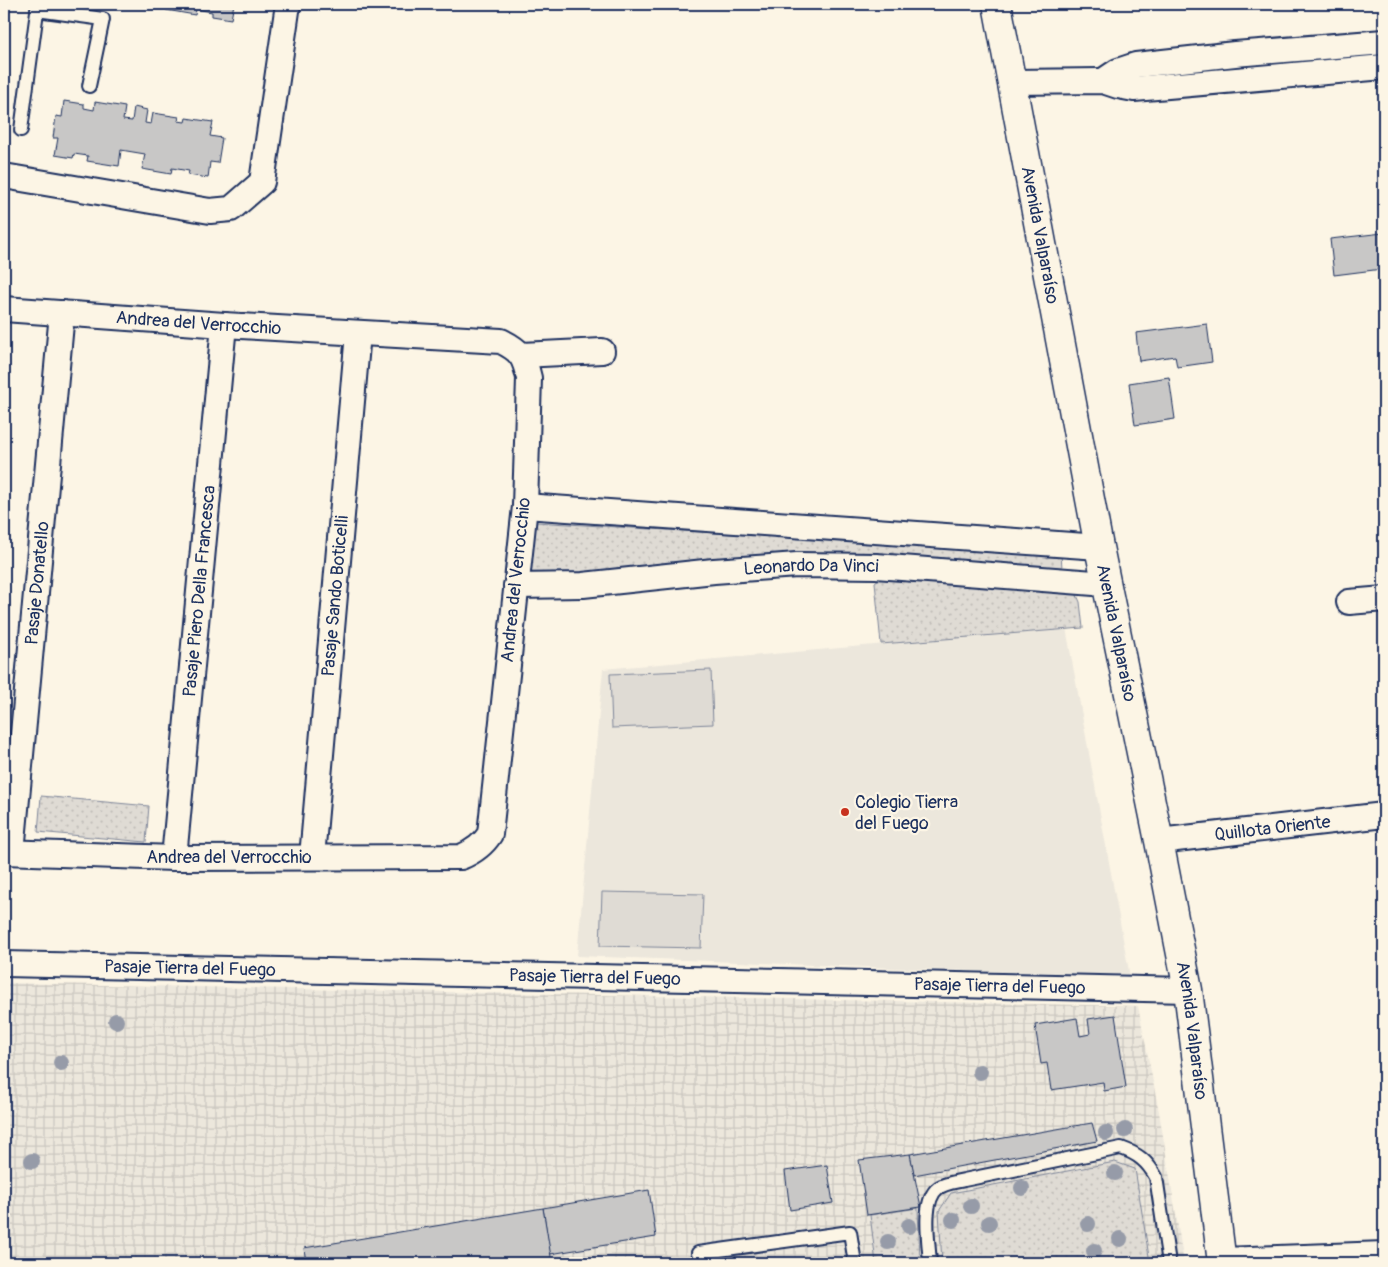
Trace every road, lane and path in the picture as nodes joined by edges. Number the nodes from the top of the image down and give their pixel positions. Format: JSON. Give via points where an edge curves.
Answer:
{"nodes":[{"id":1,"x":288,"y":4,"type":"edge"},
{"id":2,"x":997,"y":4,"type":"edge"},
{"id":3,"x":37,"y":7,"type":"edge"},
{"id":4,"x":1384,"y":42,"type":"edge"},
{"id":5,"x":1235,"y":54,"type":"junction"},
{"id":6,"x":1384,"y":67,"type":"edge"},
{"id":7,"x":1237,"y":79,"type":"junction"},
{"id":8,"x":1103,"y":81,"type":"junction"},
{"id":9,"x":1012,"y":82,"type":"junction"},
{"id":10,"x":90,"y":86,"type":"dead end"},
{"id":11,"x":21,"y":130,"type":"dead end"},
{"id":12,"x":4,"y":176,"type":"edge"},
{"id":13,"x":4,"y":309,"type":"edge"},
{"id":14,"x":62,"y":313,"type":"junction"},
{"id":15,"x":224,"y":325,"type":"junction"},
{"id":16,"x":358,"y":333,"type":"junction"},
{"id":17,"x":602,"y":351,"type":"dead end"},
{"id":18,"x":522,"y":355,"type":"junction"},
{"id":19,"x":525,"y":506,"type":"junction"},
{"id":20,"x":1099,"y":547,"type":"junction"},
{"id":21,"x":1107,"y":584,"type":"junction"},
{"id":22,"x":516,"y":586,"type":"junction"},
{"id":23,"x":1384,"y":599,"type":"edge"},
{"id":24,"x":1349,"y":602,"type":"dead end"},
{"id":25,"x":1384,"y":815,"type":"edge"},
{"id":26,"x":1159,"y":841,"type":"junction"},
{"id":27,"x":8,"y":852,"type":"edge"},
{"id":28,"x":312,"y":857,"type":"junction"},
{"id":29,"x":174,"y":858,"type":"junction"},
{"id":30,"x":4,"y":964,"type":"edge"},
{"id":31,"x":1188,"y":990,"type":"junction"},
{"id":32,"x":1384,"y":1254,"type":"edge"},
{"id":33,"x":1222,"y":1262,"type":"edge"},
{"id":34,"x":700,"y":1263,"type":"edge"},
{"id":35,"x":855,"y":1263,"type":"edge"},
{"id":36,"x":930,"y":1263,"type":"edge"},
{"id":37,"x":1169,"y":1263,"type":"edge"}],
"edges":[{"from":1,"to":12,"type":"street","via":[[262,182],[232,209],[210,211]]},
{"from":2,"to":9,"type":"main road","name":"Avenida Valparaíso"},
{"from":3,"to":10,"type":"lane","via":[[103,19]]},
{"from":3,"to":11,"type":"lane"},
{"from":4,"to":5,"type":"street"},
{"from":5,"to":7,"type":"street"},
{"from":5,"to":8,"type":"street","via":[[1136,65]]},
{"from":6,"to":7,"type":"street"},
{"from":7,"to":8,"type":"street","via":[[1134,88]]},
{"from":8,"to":9,"type":"street"},
{"from":9,"to":20,"type":"main road","name":"Avenida Valparaíso"},
{"from":13,"to":14,"type":"street","name":"Andrea del Verrocchio"},
{"from":14,"to":15,"type":"street","name":"Andrea del Verrocchio"},
{"from":14,"to":27,"type":"street","name":"Pasaje Donatello"},
{"from":15,"to":16,"type":"street","name":"Andrea del Verrocchio"},
{"from":15,"to":29,"type":"street","name":"Pasaje Piero Della Francesca"},
{"from":16,"to":18,"type":"street","name":"Andrea del Verrocchio","via":[[501,342]]},
{"from":16,"to":28,"type":"street","name":"Pasaje Sando Boticelli"},
{"from":17,"to":18,"type":"street"},
{"from":18,"to":19,"type":"street","name":"Andrea del Verrocchio","via":[[529,378]]},
{"from":19,"to":20,"type":"street","name":"Leonardo Da Vinci"},
{"from":19,"to":22,"type":"street","name":"Andrea del Verrocchio"},
{"from":20,"to":21,"type":"main road","name":"Avenida Valparaíso"},
{"from":21,"to":22,"type":"street","name":"Leonardo Da Vinci","via":[[876,566],[798,565],[583,585]]},
{"from":21,"to":26,"type":"main road","name":"Avenida Valparaíso"},
{"from":22,"to":28,"type":"street","name":"Andrea del Verrocchio","via":[[490,834],[485,841],[461,857]]},
{"from":23,"to":24,"type":"street"},
{"from":25,"to":26,"type":"street","name":"Quillota Oriente"},
{"from":26,"to":31,"type":"main road","name":"Avenida Valparaíso"},
{"from":27,"to":29,"type":"street","name":"Andrea del Verrocchio"},
{"from":28,"to":29,"type":"street","name":"Andrea del Verrocchio"},
{"from":30,"to":31,"type":"street","name":"Pasaje Tierra del Fuego"},
{"from":31,"to":33,"type":"main road","name":"Avenida Valparaíso"},
{"from":32,"to":33,"type":"street"},
{"from":34,"to":35,"type":"lane","via":[[698,1253],[850,1232]]},
{"from":36,"to":37,"type":"lane","via":[[928,1203],[940,1187],[1120,1148],[1135,1153],[1156,1177]]}]}
